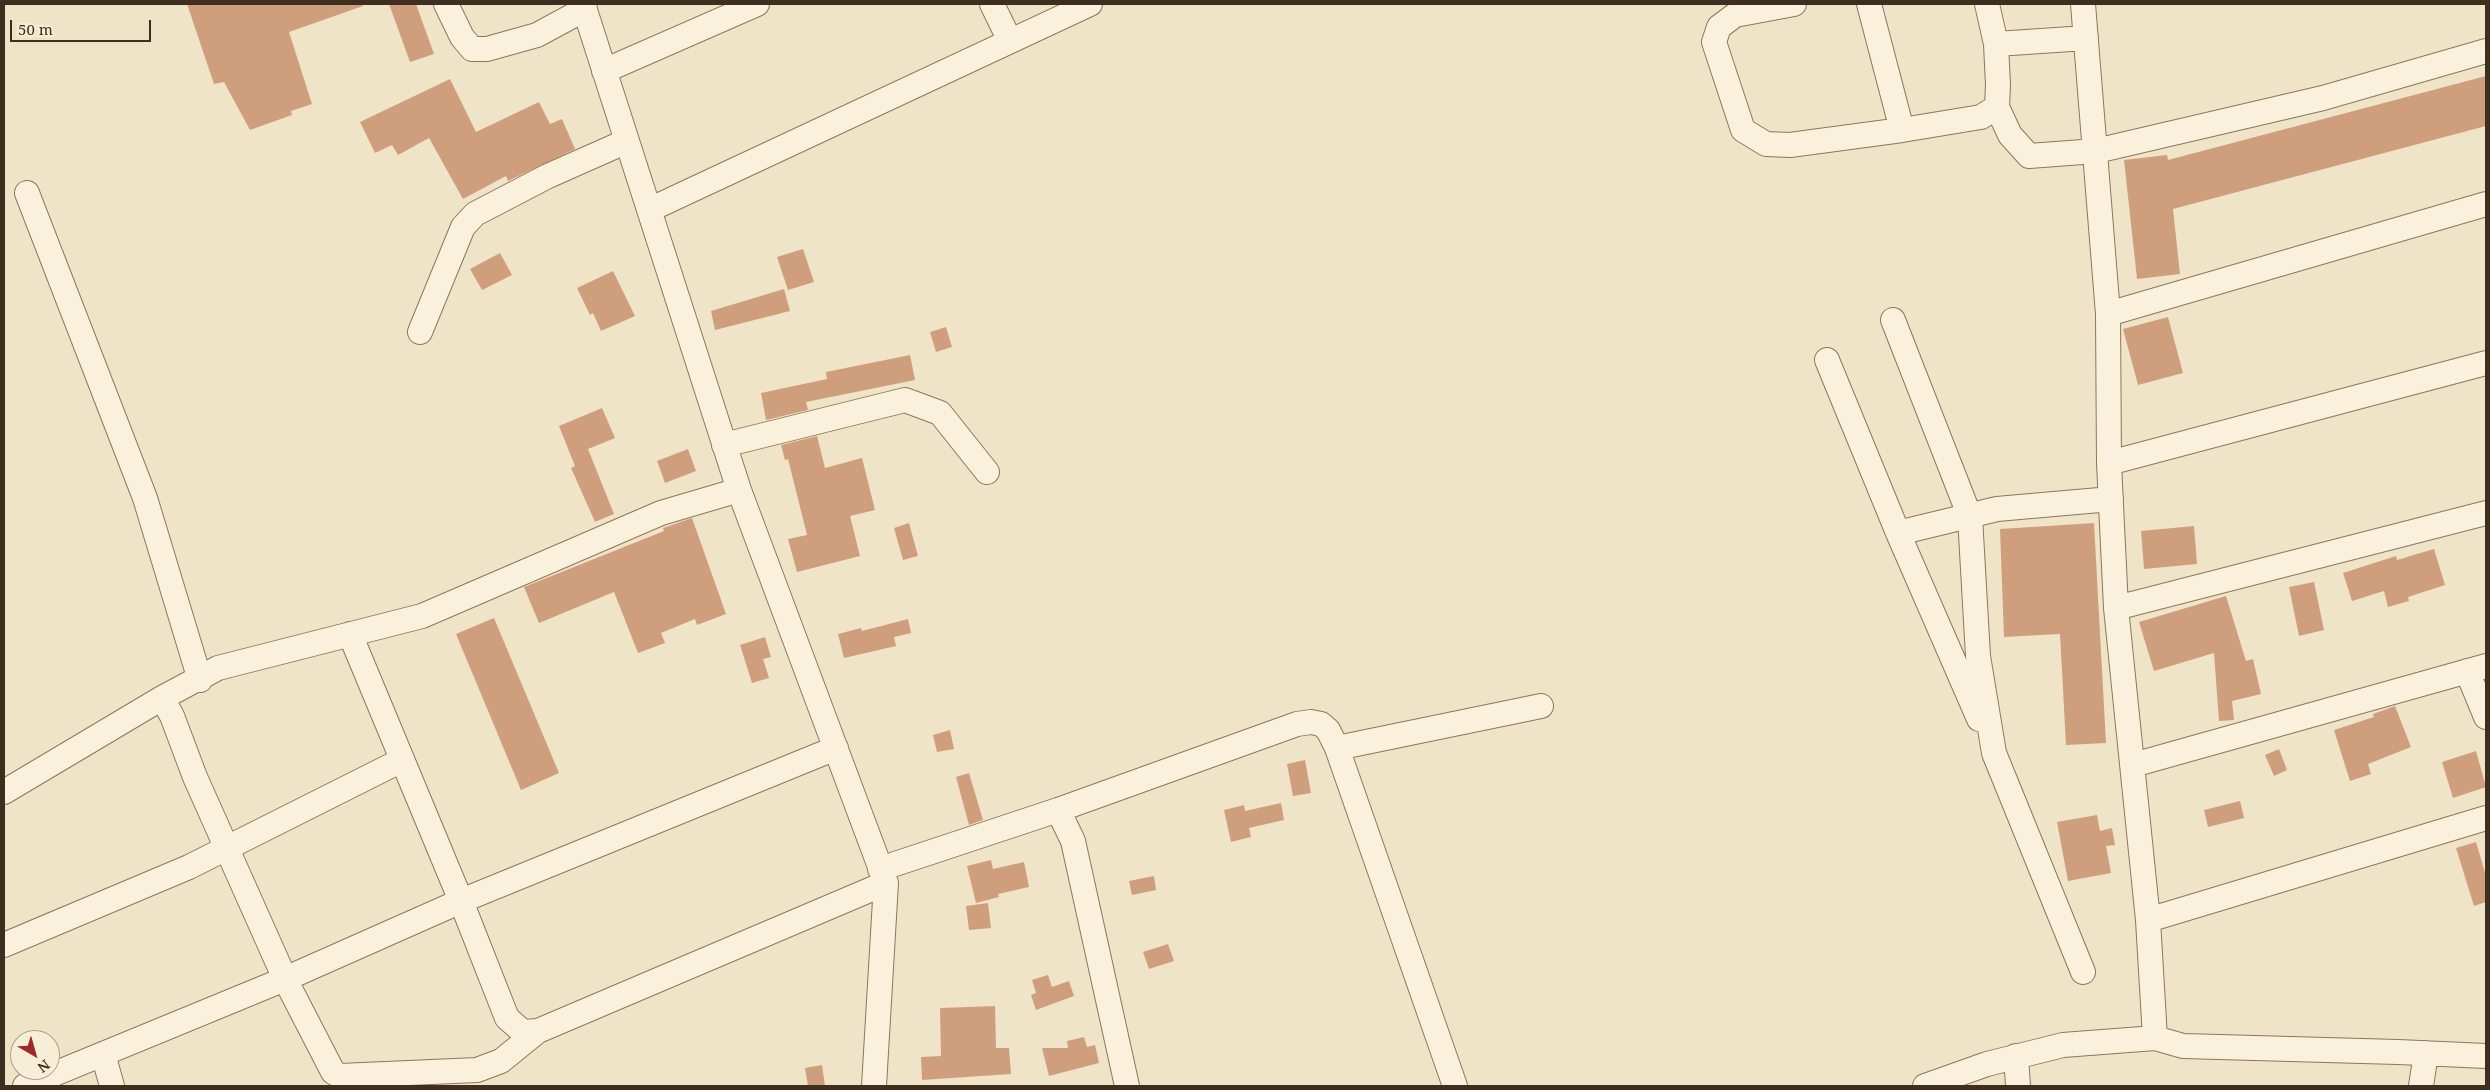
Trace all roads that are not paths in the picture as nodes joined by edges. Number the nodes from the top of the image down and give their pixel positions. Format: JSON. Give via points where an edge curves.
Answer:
{"nodes":[{"id":1,"x":446,"y":4,"type":"edge"},
{"id":2,"x":756,"y":4,"type":"edge"},
{"id":3,"x":992,"y":4,"type":"edge"},
{"id":4,"x":1090,"y":4,"type":"edge"},
{"id":5,"x":1794,"y":4,"type":"edge"},
{"id":6,"x":1869,"y":4,"type":"edge"},
{"id":7,"x":1987,"y":4,"type":"edge"},
{"id":8,"x":2083,"y":4,"type":"edge"},
{"id":9,"x":584,"y":6,"type":"edge"},
{"id":10,"x":2086,"y":38,"type":"junction"},
{"id":11,"x":1010,"y":41,"type":"junction"},
{"id":12,"x":1996,"y":44,"type":"junction"},
{"id":13,"x":2486,"y":52,"type":"edge"},
{"id":14,"x":604,"y":71,"type":"junction"},
{"id":15,"x":1997,"y":107,"type":"junction"},
{"id":16,"x":1902,"y":130,"type":"junction"},
{"id":17,"x":627,"y":141,"type":"junction"},
{"id":18,"x":2096,"y":151,"type":"junction"},
{"id":19,"x":27,"y":192,"type":"dead end"},
{"id":20,"x":2486,"y":204,"type":"edge"},
{"id":21,"x":649,"y":210,"type":"junction"},
{"id":22,"x":2108,"y":314,"type":"junction"},
{"id":23,"x":1893,"y":320,"type":"dead end"},
{"id":24,"x":420,"y":332,"type":"dead end"},
{"id":25,"x":1827,"y":360,"type":"dead end"},
{"id":26,"x":2486,"y":363,"type":"edge"},
{"id":27,"x":724,"y":445,"type":"junction"},
{"id":28,"x":2108,"y":463,"type":"junction"},
{"id":29,"x":987,"y":472,"type":"dead end"},
{"id":30,"x":739,"y":490,"type":"junction"},
{"id":31,"x":2110,"y":499,"type":"junction"},
{"id":32,"x":2486,"y":513,"type":"edge"},
{"id":33,"x":1970,"y":517,"type":"junction"},
{"id":34,"x":1898,"y":533,"type":"junction"},
{"id":35,"x":2116,"y":608,"type":"junction"},
{"id":36,"x":350,"y":634,"type":"junction"},
{"id":37,"x":2476,"y":669,"type":"edge"},
{"id":38,"x":200,"y":680,"type":"junction"},
{"id":39,"x":162,"y":698,"type":"junction"},
{"id":40,"x":1541,"y":706,"type":"dead end"},
{"id":41,"x":2486,"y":716,"type":"edge"},
{"id":42,"x":836,"y":748,"type":"junction"},
{"id":43,"x":1337,"y":748,"type":"junction"},
{"id":44,"x":1994,"y":754,"type":"junction"},
{"id":45,"x":402,"y":760,"type":"junction"},
{"id":46,"x":2133,"y":765,"type":"junction"},
{"id":47,"x":4,"y":792,"type":"edge"},
{"id":48,"x":1058,"y":810,"type":"junction"},
{"id":49,"x":2486,"y":818,"type":"edge"},
{"id":50,"x":227,"y":847,"type":"junction"},
{"id":51,"x":883,"y":876,"type":"junction"},
{"id":52,"x":461,"y":901,"type":"junction"},
{"id":53,"x":2148,"y":920,"type":"junction"},
{"id":54,"x":4,"y":945,"type":"edge"},
{"id":55,"x":2083,"y":972,"type":"dead end"},
{"id":56,"x":285,"y":979,"type":"junction"},
{"id":57,"x":538,"y":1031,"type":"junction"},
{"id":58,"x":2155,"y":1038,"type":"junction"},
{"id":59,"x":2426,"y":1053,"type":"junction"},
{"id":60,"x":103,"y":1054,"type":"junction"},
{"id":61,"x":2016,"y":1056,"type":"junction"},
{"id":62,"x":2486,"y":1056,"type":"edge"},
{"id":63,"x":25,"y":1086,"type":"edge"},
{"id":64,"x":112,"y":1086,"type":"edge"},
{"id":65,"x":874,"y":1086,"type":"edge"},
{"id":66,"x":1127,"y":1086,"type":"edge"},
{"id":67,"x":1455,"y":1086,"type":"edge"},
{"id":68,"x":1925,"y":1086,"type":"edge"},
{"id":69,"x":2018,"y":1086,"type":"edge"},
{"id":70,"x":2422,"y":1086,"type":"edge"}],
"edges":[{"from":1,"to":9,"type":"street","via":[[462,37],[472,49],[487,50],[536,34]]},
{"from":2,"to":14,"type":"street"},
{"from":3,"to":11,"type":"street"},
{"from":4,"to":11,"type":"street"},
{"from":5,"to":16,"type":"street","via":[[1735,15],[1719,27],[1714,42],[1743,130],[1766,144],[1790,145]]},
{"from":6,"to":16,"type":"street"},
{"from":7,"to":12,"type":"street"},
{"from":8,"to":10,"type":"street"},
{"from":9,"to":14,"type":"street"},
{"from":10,"to":12,"type":"street"},
{"from":10,"to":18,"type":"street"},
{"from":11,"to":21,"type":"street"},
{"from":12,"to":15,"type":"street"},
{"from":13,"to":18,"type":"street","via":[[2323,98]]},
{"from":14,"to":17,"type":"street"},
{"from":15,"to":16,"type":"street","via":[[1981,117]]},
{"from":15,"to":18,"type":"street","via":[[2010,135],[2029,156]]},
{"from":17,"to":21,"type":"street"},
{"from":17,"to":24,"type":"street","via":[[548,176],[475,214],[463,228]]},
{"from":18,"to":22,"type":"street"},
{"from":19,"to":38,"type":"street","via":[[145,498]]},
{"from":20,"to":22,"type":"street"},
{"from":21,"to":27,"type":"street"},
{"from":22,"to":28,"type":"street"},
{"from":23,"to":33,"type":"street"},
{"from":25,"to":34,"type":"street"},
{"from":26,"to":28,"type":"street"},
{"from":27,"to":29,"type":"street","via":[[905,400],[940,413]]},
{"from":27,"to":30,"type":"street"},
{"from":28,"to":31,"type":"street"},
{"from":30,"to":36,"type":"street","via":[[662,513],[422,616]]},
{"from":30,"to":42,"type":"street"},
{"from":31,"to":33,"type":"street","via":[[1997,509]]},
{"from":31,"to":35,"type":"street"},
{"from":32,"to":35,"type":"street"},
{"from":33,"to":34,"type":"street"},
{"from":33,"to":44,"type":"street","via":[[1978,656]]},
{"from":34,"to":44,"type":"street"},
{"from":35,"to":46,"type":"street"},
{"from":36,"to":38,"type":"street","via":[[218,668]]},
{"from":36,"to":45,"type":"street"},
{"from":37,"to":41,"type":"street"},
{"from":37,"to":46,"type":"street"},
{"from":38,"to":39,"type":"street"},
{"from":39,"to":47,"type":"street"},
{"from":39,"to":50,"type":"street"},
{"from":40,"to":43,"type":"street"},
{"from":42,"to":51,"type":"street"},
{"from":42,"to":52,"type":"street"},
{"from":43,"to":48,"type":"street","via":[[1321,724],[1297,724]]},
{"from":43,"to":67,"type":"street"},
{"from":44,"to":55,"type":"street"},
{"from":45,"to":50,"type":"street"},
{"from":45,"to":52,"type":"street"},
{"from":46,"to":53,"type":"street"},
{"from":48,"to":51,"type":"street"},
{"from":48,"to":66,"type":"street","via":[[1073,841]]},
{"from":49,"to":53,"type":"street"},
{"from":50,"to":54,"type":"street","via":[[189,867]]},
{"from":50,"to":56,"type":"street"},
{"from":51,"to":57,"type":"street"},
{"from":51,"to":65,"type":"street"},
{"from":52,"to":56,"type":"street"},
{"from":52,"to":57,"type":"street","via":[[507,1018],[523,1032]]},
{"from":53,"to":58,"type":"street"},
{"from":56,"to":57,"type":"street","via":[[328,1066],[340,1076],[477,1070],[502,1061]]},
{"from":56,"to":60,"type":"street"},
{"from":58,"to":59,"type":"street","via":[[2183,1046]]},
{"from":58,"to":61,"type":"street","via":[[2063,1045]]},
{"from":59,"to":62,"type":"street"},
{"from":59,"to":70,"type":"street"},
{"from":60,"to":63,"type":"street"},
{"from":60,"to":64,"type":"street"},
{"from":61,"to":68,"type":"street"},
{"from":61,"to":69,"type":"street"}]}
